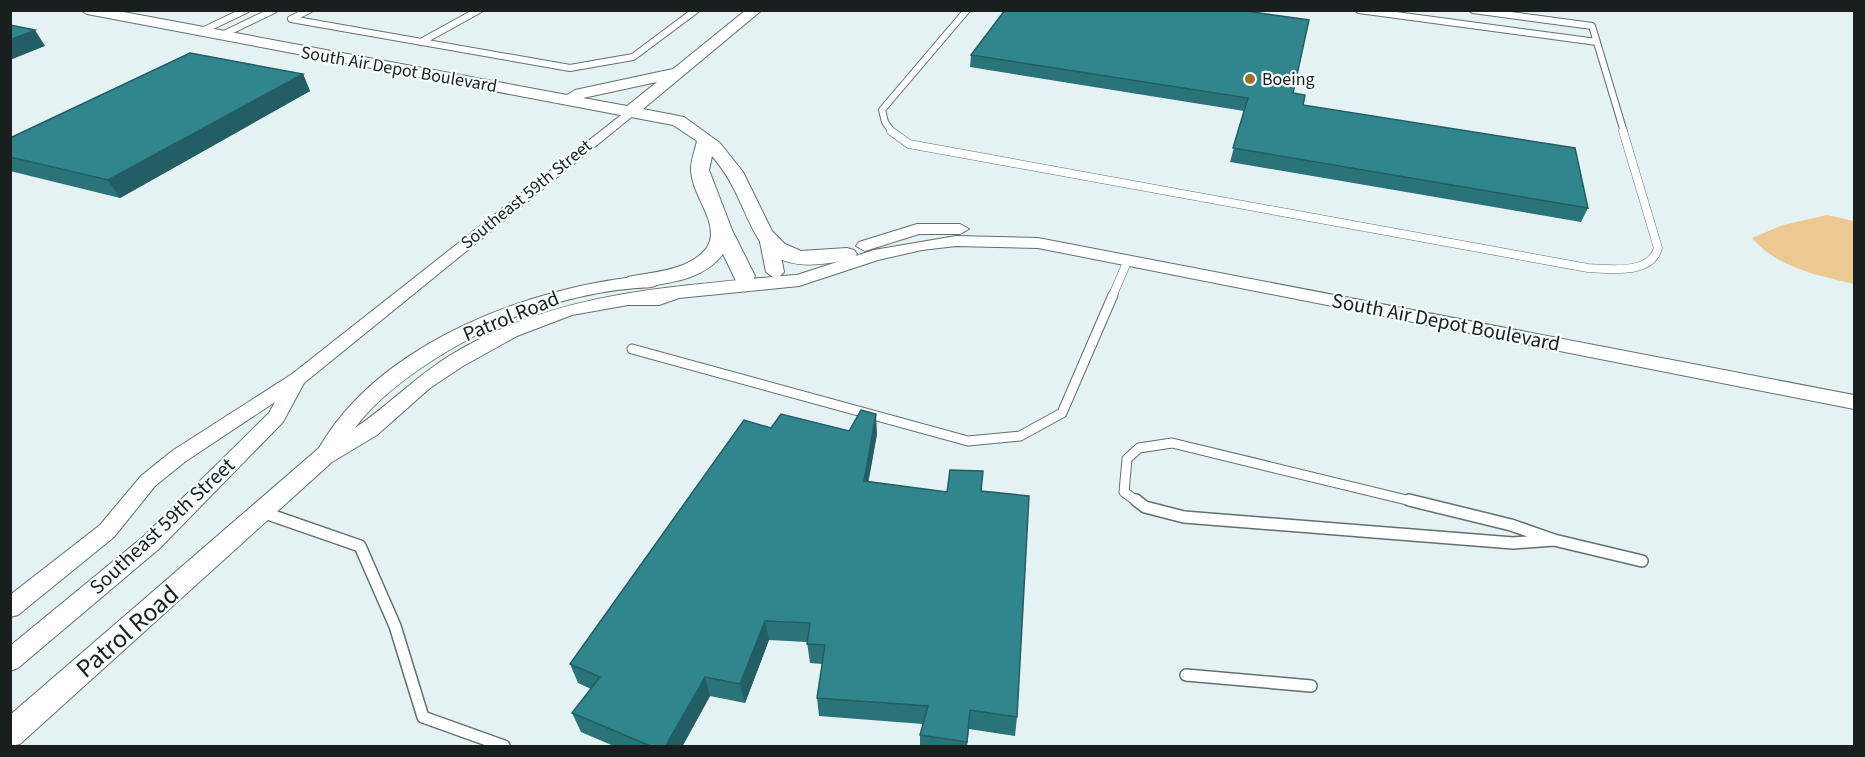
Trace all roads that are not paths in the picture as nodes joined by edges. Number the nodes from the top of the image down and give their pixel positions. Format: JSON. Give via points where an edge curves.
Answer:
{"nodes":[{"id":1,"x":87,"y":10,"type":"edge"},
{"id":2,"x":246,"y":10,"type":"edge"},
{"id":3,"x":274,"y":10,"type":"edge"},
{"id":4,"x":309,"y":10,"type":"edge"},
{"id":5,"x":479,"y":10,"type":"edge"},
{"id":6,"x":696,"y":10,"type":"edge"},
{"id":7,"x":755,"y":10,"type":"edge"},
{"id":8,"x":967,"y":10,"type":"edge"},
{"id":9,"x":1359,"y":10,"type":"edge"},
{"id":10,"x":1473,"y":10,"type":"edge"},
{"id":11,"x":200,"y":32,"type":"junction"},
{"id":12,"x":220,"y":36,"type":"junction"},
{"id":13,"x":421,"y":42,"type":"junction"},
{"id":14,"x":1597,"y":42,"type":"junction"},
{"id":15,"x":678,"y":73,"type":"junction"},
{"id":16,"x":556,"y":98,"type":"junction"},
{"id":17,"x":630,"y":112,"type":"junction"},
{"id":18,"x":706,"y":140,"type":"junction"},
{"id":19,"x":722,"y":230,"type":"junction"},
{"id":20,"x":769,"y":242,"type":"junction"},
{"id":21,"x":1038,"y":243,"type":"junction"},
{"id":22,"x":893,"y":252,"type":"junction"},
{"id":23,"x":847,"y":254,"type":"junction"},
{"id":24,"x":1128,"y":260,"type":"junction"},
{"id":25,"x":744,"y":276,"type":"junction"},
{"id":26,"x":770,"y":278,"type":"junction"},
{"id":27,"x":648,"y":293,"type":"junction"},
{"id":28,"x":632,"y":349,"type":"dead end"},
{"id":29,"x":298,"y":378,"type":"junction"},
{"id":30,"x":1854,"y":402,"type":"edge"},
{"id":31,"x":262,"y":512,"type":"junction"},
{"id":32,"x":1554,"y":540,"type":"junction"},
{"id":33,"x":1642,"y":561,"type":"dead end"},
{"id":34,"x":10,"y":608,"type":"edge"},
{"id":35,"x":10,"y":661,"type":"edge"},
{"id":36,"x":1186,"y":675,"type":"dead end"},
{"id":37,"x":1311,"y":686,"type":"dead end"},
{"id":38,"x":10,"y":734,"type":"edge"},
{"id":39,"x":504,"y":747,"type":"edge"}],
"edges":[{"from":1,"to":11,"type":"main road","name":"South Air Depot Boulevard"},
{"from":2,"to":11,"type":"lane"},
{"from":3,"to":12,"type":"lane"},
{"from":4,"to":13,"type":"lane","via":[[291,19]]},
{"from":5,"to":13,"type":"lane"},
{"from":6,"to":13,"type":"lane","via":[[633,57],[570,68]]},
{"from":7,"to":15,"type":"main road","name":"Southeast 59th Street"},
{"from":8,"to":14,"type":"lane","via":[[882,110],[883,122],[909,144],[1588,268],[1633,268],[1651,262],[1658,248]]},
{"from":9,"to":14,"type":"lane"},
{"from":10,"to":14,"type":"lane","via":[[1592,26]]},
{"from":11,"to":12,"type":"main road","name":"South Air Depot Boulevard"},
{"from":12,"to":16,"type":"main road","name":"South Air Depot Boulevard"},
{"from":15,"to":16,"type":"main road"},
{"from":15,"to":17,"type":"main road","name":"Southeast 59th Street"},
{"from":16,"to":17,"type":"main road","name":"South Air Depot Boulevard"},
{"from":17,"to":18,"type":"main road","name":"South Air Depot Boulevard","via":[[678,122],[700,132]]},
{"from":17,"to":29,"type":"street","name":"Southeast 59th Street"},
{"from":18,"to":19,"type":"main road","via":[[700,170]]},
{"from":18,"to":20,"type":"main road","name":"South Air Depot Boulevard","via":[[734,174]]},
{"from":19,"to":25,"type":"main road"},
{"from":19,"to":27,"type":"main road","via":[[715,252],[703,263]]},
{"from":20,"to":23,"type":"main road","via":[[787,254],[806,258]]},
{"from":20,"to":26,"type":"street"},
{"from":21,"to":22,"type":"street","name":"South Air Depot Boulevard","via":[[957,241]]},
{"from":21,"to":23,"type":"street","name":"South Air Depot Boulevard","via":[[1015,234],[917,229]]},
{"from":21,"to":24,"type":"street","name":"South Air Depot Boulevard"},
{"from":22,"to":26,"type":"street","name":"South Air Depot Boulevard","via":[[799,280]]},
{"from":22,"to":27,"type":"street","name":"South Air Depot Boulevard","via":[[850,274],[806,289],[768,296]]},
{"from":23,"to":26,"type":"street","name":"South Air Depot Boulevard"},
{"from":24,"to":28,"type":"lane","via":[[1062,413],[1020,436],[968,441]]},
{"from":24,"to":30,"type":"street","name":"South Air Depot Boulevard"},
{"from":25,"to":26,"type":"street","name":"South Air Depot Boulevard"},
{"from":25,"to":27,"type":"street","name":"Patrol Road"},
{"from":26,"to":27,"type":"street"},
{"from":27,"to":31,"type":"street","name":"Patrol Road","via":[[586,305],[533,321],[478,346],[428,380],[372,427],[324,456]]},
{"from":29,"to":34,"type":"street","name":"Southeast 59th Street","via":[[179,456],[148,481],[107,531]]},
{"from":29,"to":35,"type":"street","name":"Southeast 59th Street","via":[[276,417],[152,542]]},
{"from":31,"to":38,"type":"street","name":"Patrol Road"},
{"from":31,"to":39,"type":"lane","via":[[360,546],[395,626],[423,717]]},
{"from":32,"to":32,"type":"lane","via":[[1511,525],[1172,443],[1144,444],[1132,453],[1122,470],[1124,492],[1145,507],[1184,517],[1514,543]]},
{"from":32,"to":33,"type":"lane"},
{"from":36,"to":37,"type":"lane"}]}
